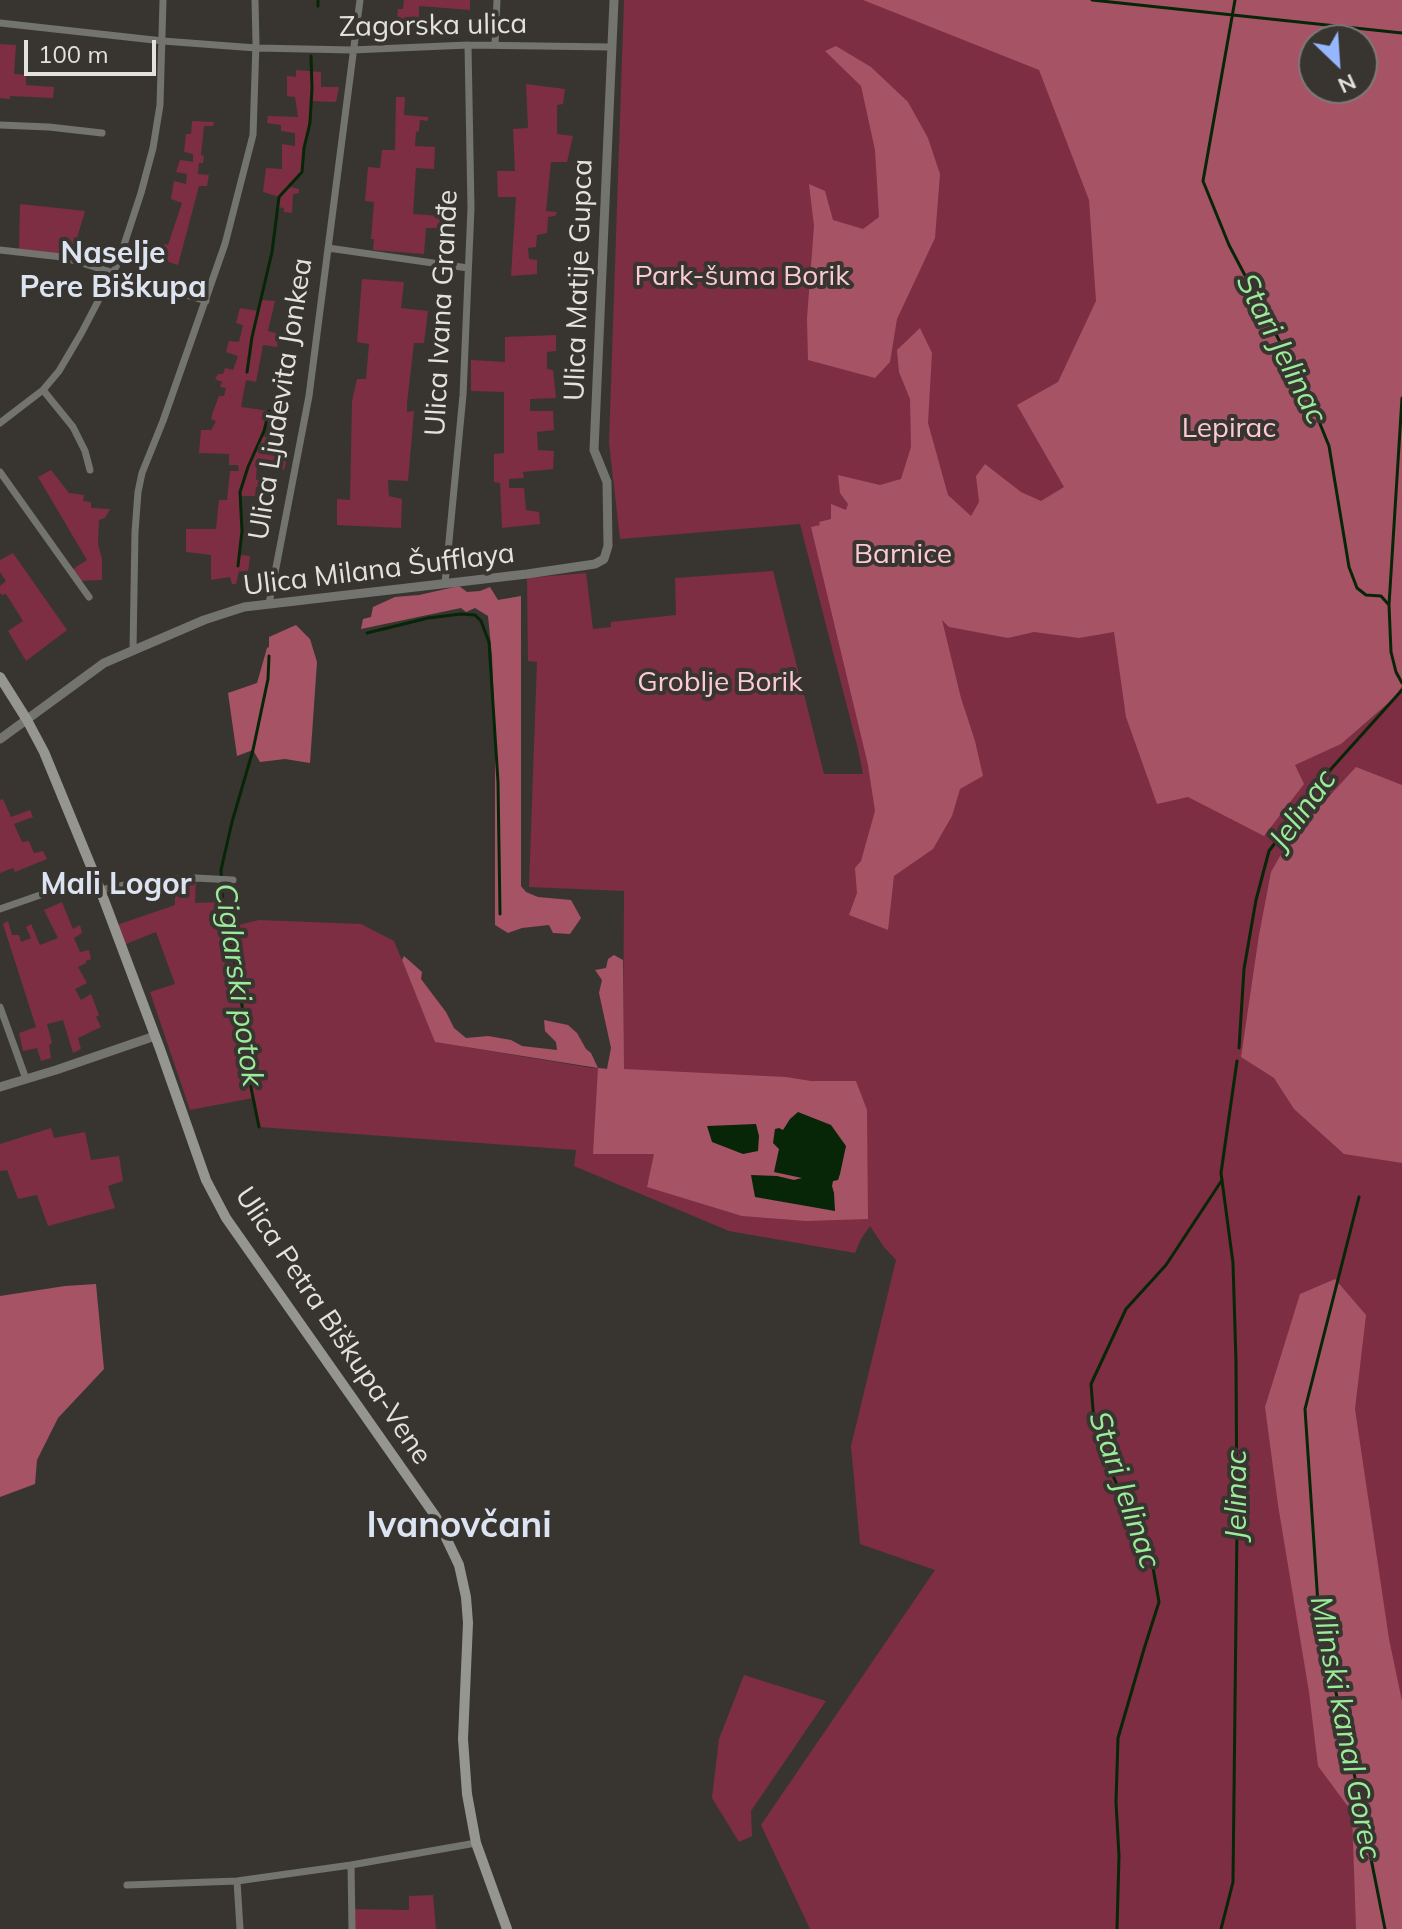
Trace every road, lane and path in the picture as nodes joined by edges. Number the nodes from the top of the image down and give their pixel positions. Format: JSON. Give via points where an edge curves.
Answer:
{"nodes":[{"id":1,"x":163,"y":0,"type":"edge"},
{"id":2,"x":255,"y":0,"type":"edge"},
{"id":3,"x":360,"y":0,"type":"edge"},
{"id":4,"x":497,"y":0,"type":"edge"},
{"id":5,"x":614,"y":0,"type":"edge"},
{"id":6,"x":0,"y":23,"type":"edge"},
{"id":7,"x":163,"y":41,"type":"junction"},
{"id":8,"x":468,"y":45,"type":"junction"},
{"id":9,"x":495,"y":45,"type":"junction"},
{"id":10,"x":611,"y":47,"type":"junction"},
{"id":11,"x":256,"y":48,"type":"junction"},
{"id":12,"x":352,"y":50,"type":"junction"},
{"id":13,"x":0,"y":125,"type":"edge"},
{"id":14,"x":102,"y":133,"type":"dead end"},
{"id":15,"x":328,"y":248,"type":"junction"},
{"id":16,"x":0,"y":250,"type":"edge"},
{"id":17,"x":468,"y":268,"type":"junction"},
{"id":18,"x":113,"y":271,"type":"junction"},
{"id":19,"x":206,"y":301,"type":"junction"},
{"id":20,"x":43,"y":390,"type":"junction"},
{"id":21,"x":0,"y":423,"type":"edge"},
{"id":22,"x":90,"y":470,"type":"dead end"},
{"id":23,"x":0,"y":472,"type":"edge"},
{"id":24,"x":604,"y":559,"type":"joint"},
{"id":25,"x":445,"y":583,"type":"junction"},
{"id":26,"x":89,"y":597,"type":"dead end"},
{"id":27,"x":269,"y":604,"type":"junction"},
{"id":28,"x":133,"y":650,"type":"junction"},
{"id":29,"x":0,"y":677,"type":"edge"},
{"id":30,"x":27,"y":720,"type":"junction"},
{"id":31,"x":0,"y":739,"type":"edge"},
{"id":32,"x":95,"y":876,"type":"junction"},
{"id":33,"x":233,"y":880,"type":"dead end"},
{"id":34,"x":100,"y":890,"type":"junction"},
{"id":35,"x":0,"y":909,"type":"edge"},
{"id":36,"x":0,"y":1007,"type":"edge"},
{"id":37,"x":155,"y":1036,"type":"junction"},
{"id":38,"x":26,"y":1079,"type":"junction"},
{"id":39,"x":0,"y":1087,"type":"edge"},
{"id":40,"x":476,"y":1843,"type":"junction"},
{"id":41,"x":351,"y":1865,"type":"junction"},
{"id":42,"x":237,"y":1881,"type":"junction"},
{"id":43,"x":127,"y":1885,"type":"dead end"},
{"id":44,"x":240,"y":1929,"type":"edge"},
{"id":45,"x":352,"y":1929,"type":"edge"},
{"id":46,"x":507,"y":1929,"type":"edge"}],
"edges":[{"from":1,"to":7,"type":"street"},
{"from":2,"to":11,"type":"street"},
{"from":3,"to":12,"type":"street","name":"Ulica Ljudevita Jonkea"},
{"from":4,"to":9,"type":"street"},
{"from":5,"to":10,"type":"street","name":"Ulica Matije Gupca"},
{"from":6,"to":7,"type":"street","name":"Zagorska ulica"},
{"from":7,"to":11,"type":"street","name":"Zagorska ulica"},
{"from":7,"to":18,"type":"street","via":[[153,148]]},
{"from":8,"to":9,"type":"street","name":"Zagorska ulica"},
{"from":8,"to":12,"type":"street","name":"Zagorska ulica"},
{"from":8,"to":17,"type":"street","name":"Ulica Ivana Granđe"},
{"from":9,"to":10,"type":"street","name":"Zagorska ulica"},
{"from":10,"to":24,"type":"street","name":"Ulica Matije Gupca","via":[[594,450],[607,482]]},
{"from":11,"to":12,"type":"street","name":"Zagorska ulica"},
{"from":11,"to":19,"type":"street","via":[[253,135]]},
{"from":12,"to":15,"type":"street","name":"Ulica Ljudevita Jonkea"},
{"from":13,"to":14,"type":"street"},
{"from":15,"to":17,"type":"street","name":"Ulica Ljudevita Jonkea"},
{"from":15,"to":27,"type":"street","name":"Ulica Ljudevita Jonkea","via":[[309,396]]},
{"from":16,"to":18,"type":"street","via":[[62,257]]},
{"from":17,"to":25,"type":"street","name":"Ulica Ivana Granđe","via":[[463,395]]},
{"from":18,"to":19,"type":"street"},
{"from":18,"to":20,"type":"street","via":[[82,332]]},
{"from":19,"to":28,"type":"street","via":[[142,473]]},
{"from":20,"to":21,"type":"street"},
{"from":20,"to":22,"type":"street","via":[[73,427]]},
{"from":23,"to":26,"type":"street"},
{"from":24,"to":25,"type":"street","name":"Ulica Milana Šufflaya"},
{"from":25,"to":27,"type":"street","name":"Ulica Milana Šufflaya"},
{"from":27,"to":28,"type":"street","name":"Ulica Milana Šufflaya","via":[[204,620]]},
{"from":28,"to":30,"type":"street","name":"Ulica Milana Šufflaya","via":[[104,663]]},
{"from":29,"to":30,"type":"main road","name":"Ulica Petra Biškupa-Vene"},
{"from":30,"to":31,"type":"street","name":"Ulica Milana Šufflaya"},
{"from":30,"to":32,"type":"main road","name":"Ulica Petra Biškupa-Vene"},
{"from":32,"to":34,"type":"main road","name":"Ulica Petra Biškupa-Vene"},
{"from":32,"to":35,"type":"street"},
{"from":33,"to":34,"type":"street","via":[[144,881]]},
{"from":34,"to":37,"type":"main road","name":"Ulica Petra Biškupa-Vene"},
{"from":36,"to":38,"type":"street"},
{"from":37,"to":38,"type":"street"},
{"from":37,"to":40,"type":"main road","name":"Ulica Petra Biškupa-Vene","via":[[206,1180],[226,1218],[436,1517],[459,1565],[468,1623],[463,1739]]},
{"from":38,"to":39,"type":"street"},
{"from":40,"to":41,"type":"street"},
{"from":40,"to":46,"type":"main road","name":"Ulica Petra Biškupa-Vene"},
{"from":41,"to":42,"type":"street"},
{"from":41,"to":45,"type":"street"},
{"from":42,"to":43,"type":"street"},
{"from":42,"to":44,"type":"street"}]}
